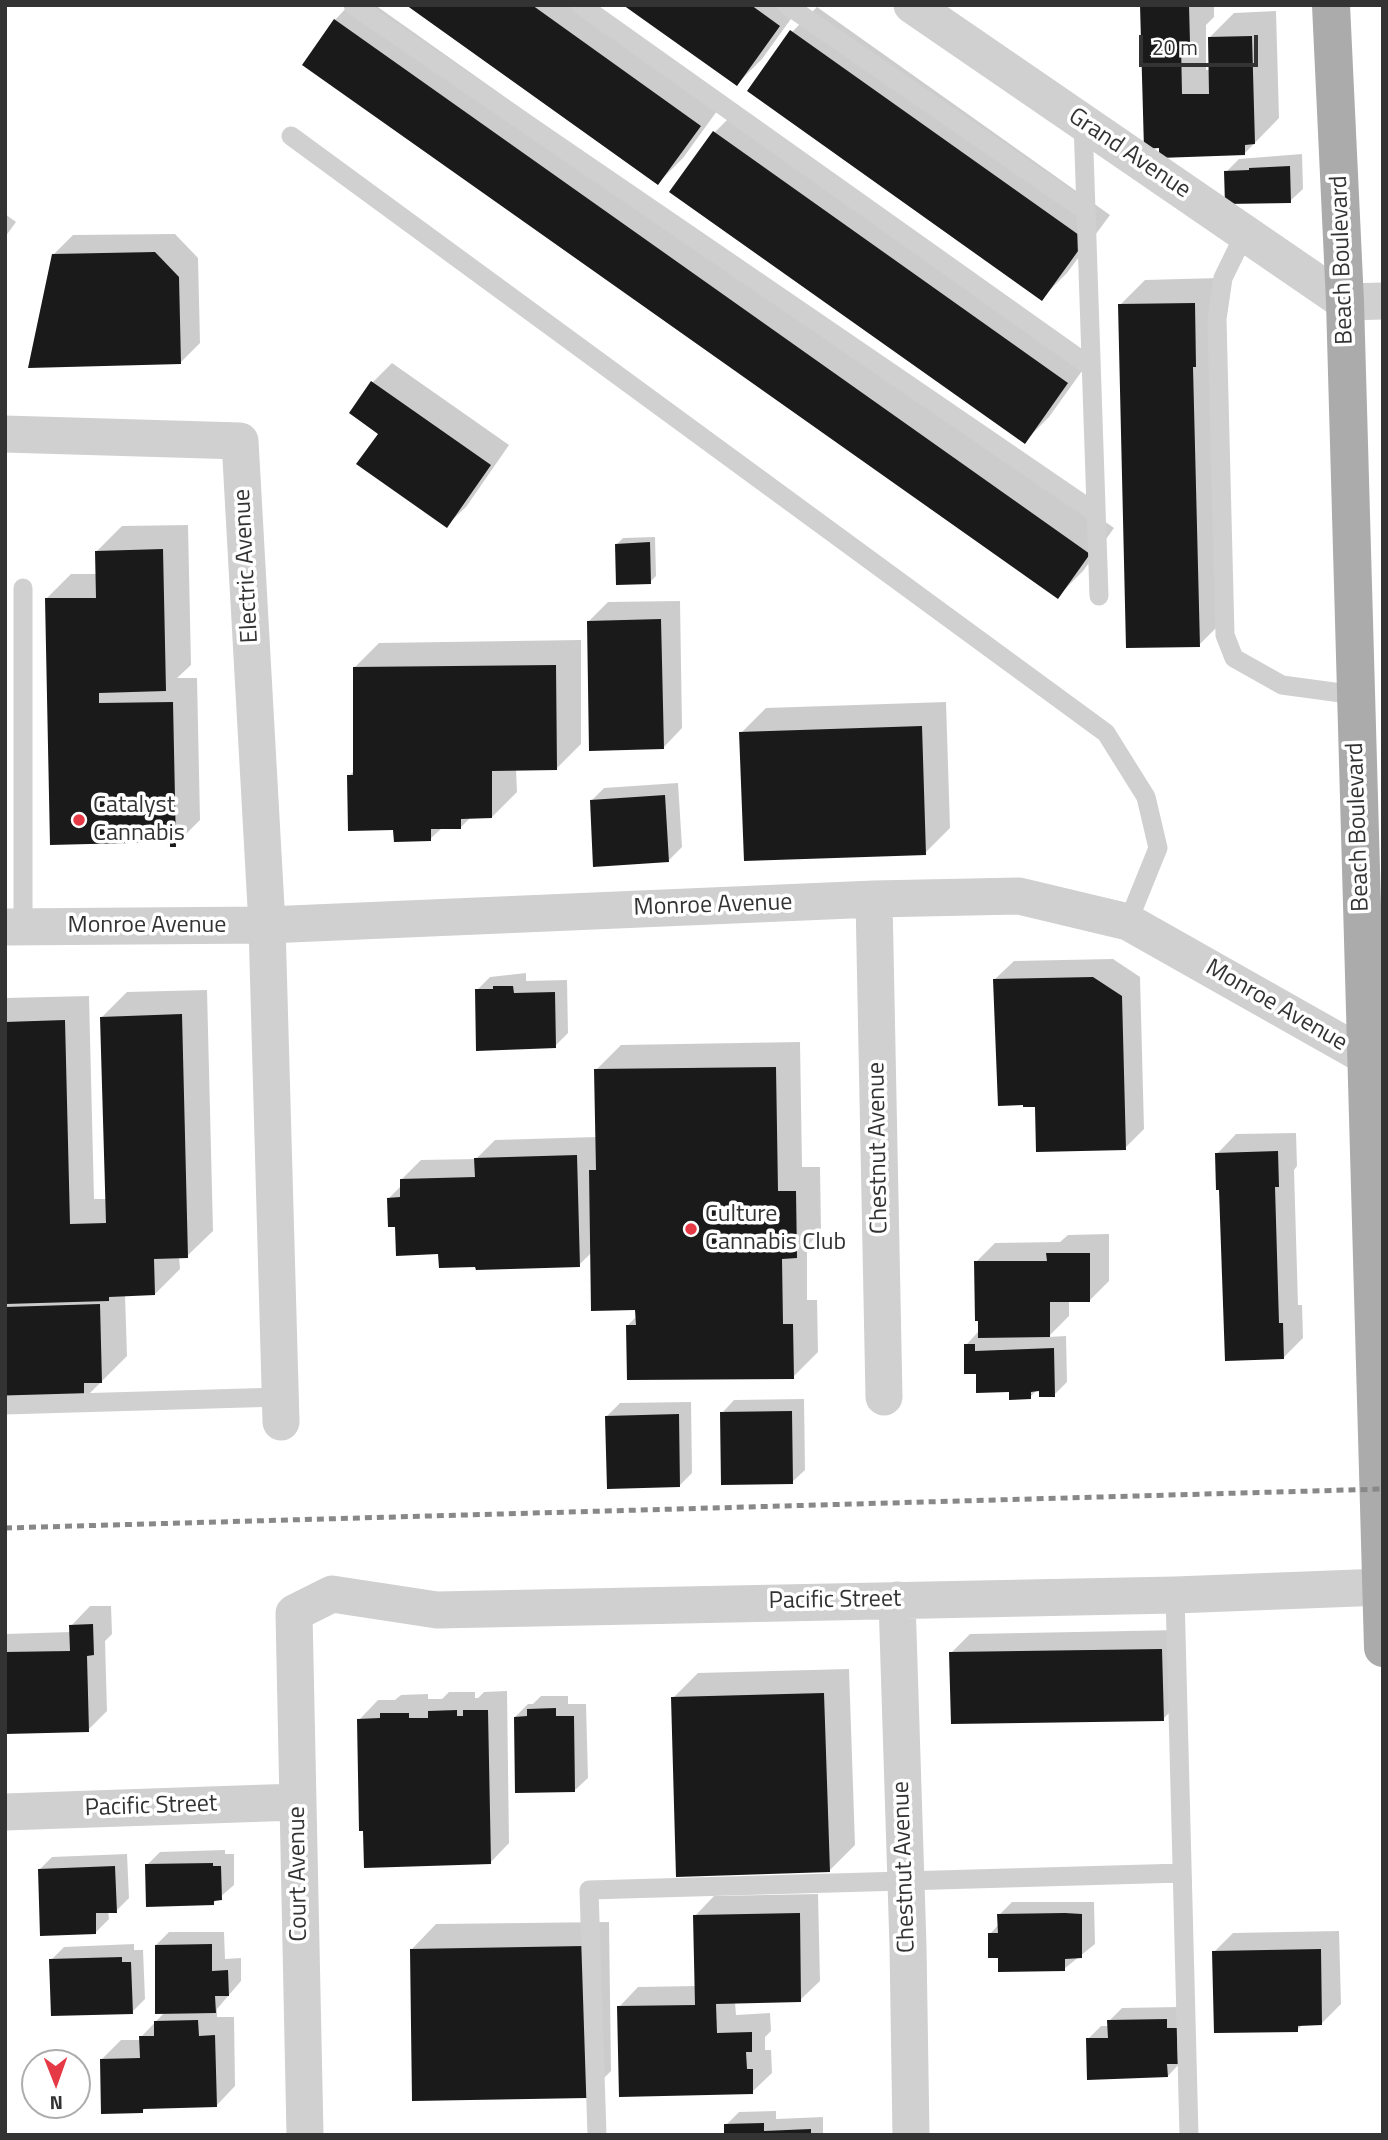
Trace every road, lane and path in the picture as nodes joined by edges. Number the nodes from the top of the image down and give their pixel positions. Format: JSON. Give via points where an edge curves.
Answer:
{"nodes":[{"id":1,"x":353,"y":5,"type":"edge"},
{"id":2,"x":581,"y":5,"type":"edge"},
{"id":3,"x":787,"y":5,"type":"edge"},
{"id":4,"x":912,"y":5,"type":"edge"},
{"id":5,"x":1331,"y":5,"type":"edge"},
{"id":6,"x":1083,"y":122,"type":"junction"},
{"id":7,"x":291,"y":136,"type":"dead end"},
{"id":8,"x":1086,"y":211,"type":"junction"},
{"id":9,"x":1245,"y":233,"type":"junction"},
{"id":10,"x":1364,"y":301,"type":"edge"},
{"id":11,"x":1091,"y":367,"type":"junction"},
{"id":12,"x":5,"y":434,"type":"edge"},
{"id":13,"x":1096,"y":513,"type":"junction"},
{"id":14,"x":23,"y":588,"type":"dead end"},
{"id":15,"x":1099,"y":596,"type":"dead end"},
{"id":16,"x":1356,"y":695,"type":"junction"},
{"id":17,"x":874,"y":899,"type":"junction"},
{"id":18,"x":1128,"y":922,"type":"junction"},
{"id":19,"x":267,"y":925,"type":"junction"},
{"id":20,"x":14,"y":927,"type":"edge"},
{"id":21,"x":1374,"y":1056,"type":"edge"},
{"id":22,"x":884,"y":1397,"type":"dead end"},
{"id":23,"x":5,"y":1405,"type":"edge"},
{"id":24,"x":280,"y":1409,"type":"joint"},
{"id":25,"x":1382,"y":1587,"type":"edge"},
{"id":26,"x":1175,"y":1595,"type":"junction"},
{"id":27,"x":897,"y":1600,"type":"junction"},
{"id":28,"x":294,"y":1613,"type":"joint"},
{"id":29,"x":1383,"y":1648,"type":"edge"},
{"id":30,"x":298,"y":1802,"type":"junction"},
{"id":31,"x":5,"y":1812,"type":"edge"},
{"id":32,"x":1182,"y":1873,"type":"junction"},
{"id":33,"x":906,"y":1881,"type":"junction"},
{"id":34,"x":305,"y":2135,"type":"edge"},
{"id":35,"x":597,"y":2135,"type":"edge"},
{"id":36,"x":911,"y":2135,"type":"edge"},
{"id":37,"x":1189,"y":2135,"type":"edge"}],
"edges":[{"from":1,"to":13,"type":"lane"},
{"from":2,"to":11,"type":"lane"},
{"from":3,"to":8,"type":"lane"},
{"from":4,"to":6,"type":"street","name":"Grand Avenue"},
{"from":5,"to":10,"type":"main road","name":"Beach Boulevard"},
{"from":6,"to":8,"type":"lane"},
{"from":6,"to":9,"type":"street","name":"Grand Avenue"},
{"from":7,"to":18,"type":"lane","via":[[1106,733],[1146,797],[1158,848]]},
{"from":8,"to":11,"type":"lane"},
{"from":9,"to":10,"type":"street","name":"Grand Avenue"},
{"from":9,"to":16,"type":"lane","via":[[1223,278],[1217,319],[1225,635],[1234,657],[1282,685]]},
{"from":10,"to":16,"type":"main road","name":"Beach Boulevard"},
{"from":11,"to":13,"type":"lane"},
{"from":12,"to":19,"type":"street","name":"Electric Avenue","via":[[240,441]]},
{"from":13,"to":15,"type":"lane"},
{"from":14,"to":20,"type":"lane"},
{"from":16,"to":21,"type":"main road","name":"Beach Boulevard"},
{"from":17,"to":18,"type":"street","name":"Monroe Avenue","via":[[1019,896]]},
{"from":17,"to":19,"type":"street","name":"Monroe Avenue"},
{"from":17,"to":22,"type":"street","name":"Chestnut Avenue"},
{"from":18,"to":21,"type":"street","name":"Monroe Avenue"},
{"from":19,"to":20,"type":"street","name":"Monroe Avenue"},
{"from":19,"to":24,"type":"street"},
{"from":21,"to":25,"type":"main road","name":"Beach Boulevard"},
{"from":23,"to":24,"type":"lane"},
{"from":25,"to":26,"type":"street","name":"Pacific Street"},
{"from":25,"to":29,"type":"main road","name":"Beach Boulevard"},
{"from":26,"to":27,"type":"street","name":"Pacific Street"},
{"from":26,"to":32,"type":"lane"},
{"from":27,"to":28,"type":"street","name":"Pacific Street","via":[[437,1610],[332,1594]]},
{"from":27,"to":33,"type":"street","name":"Chestnut Avenue"},
{"from":28,"to":30,"type":"street","name":"Court Avenue"},
{"from":30,"to":31,"type":"street","name":"Pacific Street"},
{"from":30,"to":34,"type":"street","name":"Court Avenue"},
{"from":32,"to":33,"type":"lane"},
{"from":32,"to":37,"type":"lane"},
{"from":33,"to":35,"type":"lane","via":[[589,1890]]},
{"from":33,"to":36,"type":"street","name":"Chestnut Avenue"}]}
